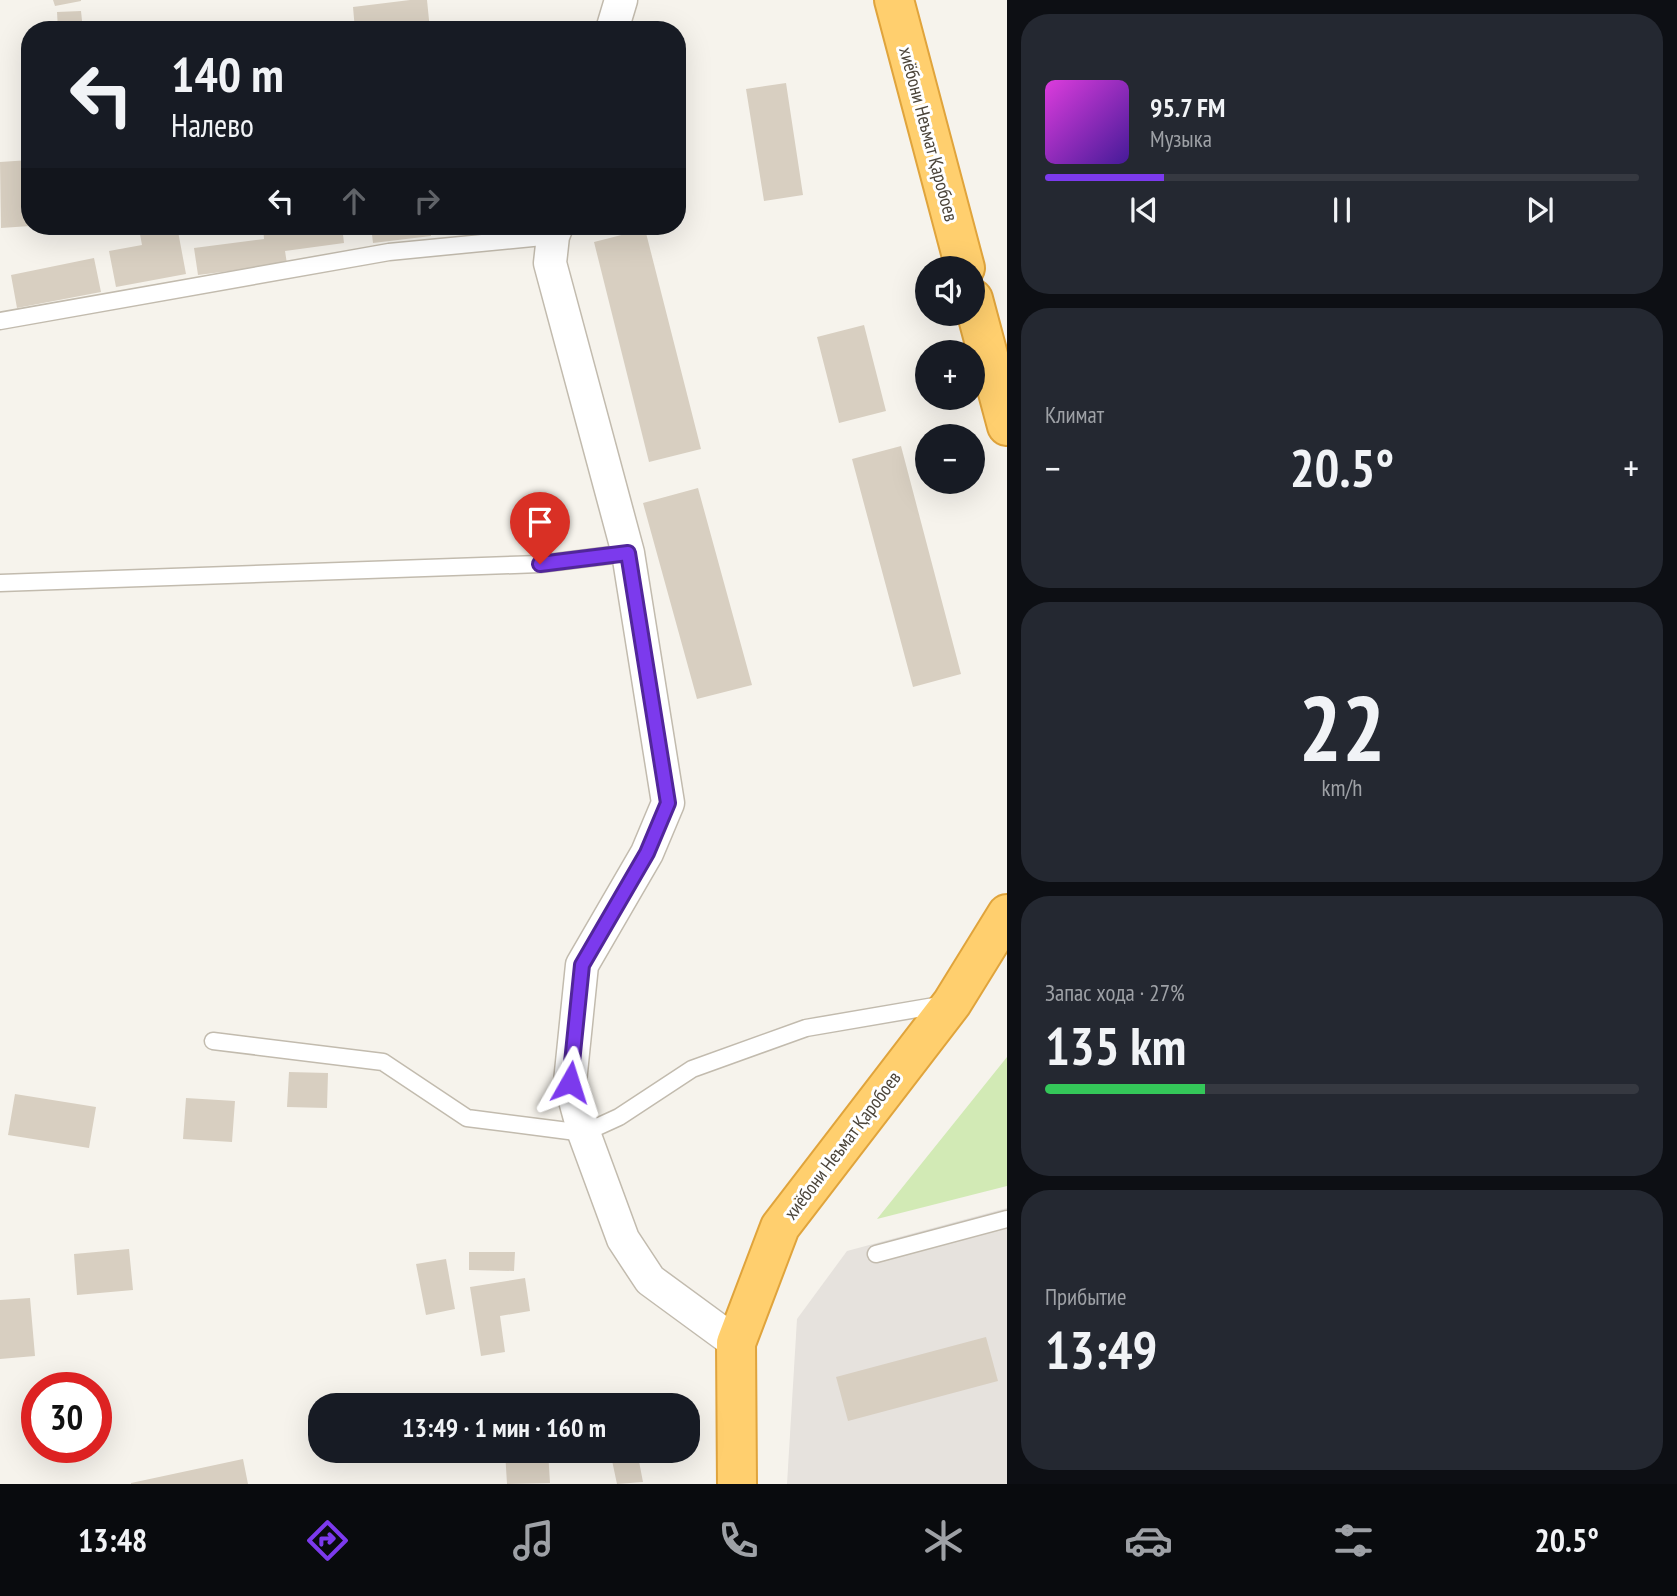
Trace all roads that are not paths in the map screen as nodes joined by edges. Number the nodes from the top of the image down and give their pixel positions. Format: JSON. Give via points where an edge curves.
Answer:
{"nodes":[{"id":1,"x":621,"y":0,"type":"edge"},
{"id":2,"x":894,"y":0,"type":"edge"},
{"id":3,"x":615,"y":21,"type":"edge"},
{"id":4,"x":523,"y":235,"type":"edge"},
{"id":5,"x":554,"y":235,"type":"edge"},
{"id":6,"x":962,"y":256,"type":"edge"},
{"id":7,"x":0,"y":321,"type":"edge"},
{"id":8,"x":980,"y":326,"type":"edge"},
{"id":9,"x":1007,"y":426,"type":"edge"},
{"id":10,"x":628,"y":553,"type":"junction"},
{"id":11,"x":0,"y":583,"type":"edge"},
{"id":12,"x":1007,"y":914,"type":"edge"},
{"id":13,"x":952,"y":1003,"type":"junction"},
{"id":14,"x":213,"y":1041,"type":"dead end"},
{"id":15,"x":584,"y":1133,"type":"junction"},
{"id":16,"x":1007,"y":1219,"type":"edge"},
{"id":17,"x":876,"y":1254,"type":"dead end"},
{"id":18,"x":736,"y":1343,"type":"junction"},
{"id":19,"x":737,"y":1484,"type":"edge"}],
"edges":[{"from":1,"to":3,"type":"street"},
{"from":2,"to":6,"type":"highway","name":"хиёбони Неъмат Қаробоев"},
{"from":4,"to":7,"type":"lane","via":[[389,252]]},
{"from":5,"to":10,"type":"street","via":[[550,263]]},
{"from":8,"to":9,"type":"highway"},
{"from":10,"to":11,"type":"lane","via":[[540,564]]},
{"from":10,"to":15,"type":"street","via":[[668,803],[647,853],[582,965],[570,1082]]},
{"from":12,"to":13,"type":"highway","name":"хиёбони Неъмат Қаробоев"},
{"from":13,"to":15,"type":"lane","via":[[806,1028],[692,1069],[618,1117]]},
{"from":13,"to":18,"type":"highway","name":"хиёбони Неъмат Қаробоев","via":[[780,1227]]},
{"from":14,"to":15,"type":"lane","via":[[383,1062],[467,1118]]},
{"from":15,"to":18,"type":"street","via":[[622,1238],[650,1280]]},
{"from":16,"to":17,"type":"lane"},
{"from":18,"to":19,"type":"highway","name":"хиёбони Неъмат Қаробоев"}]}
